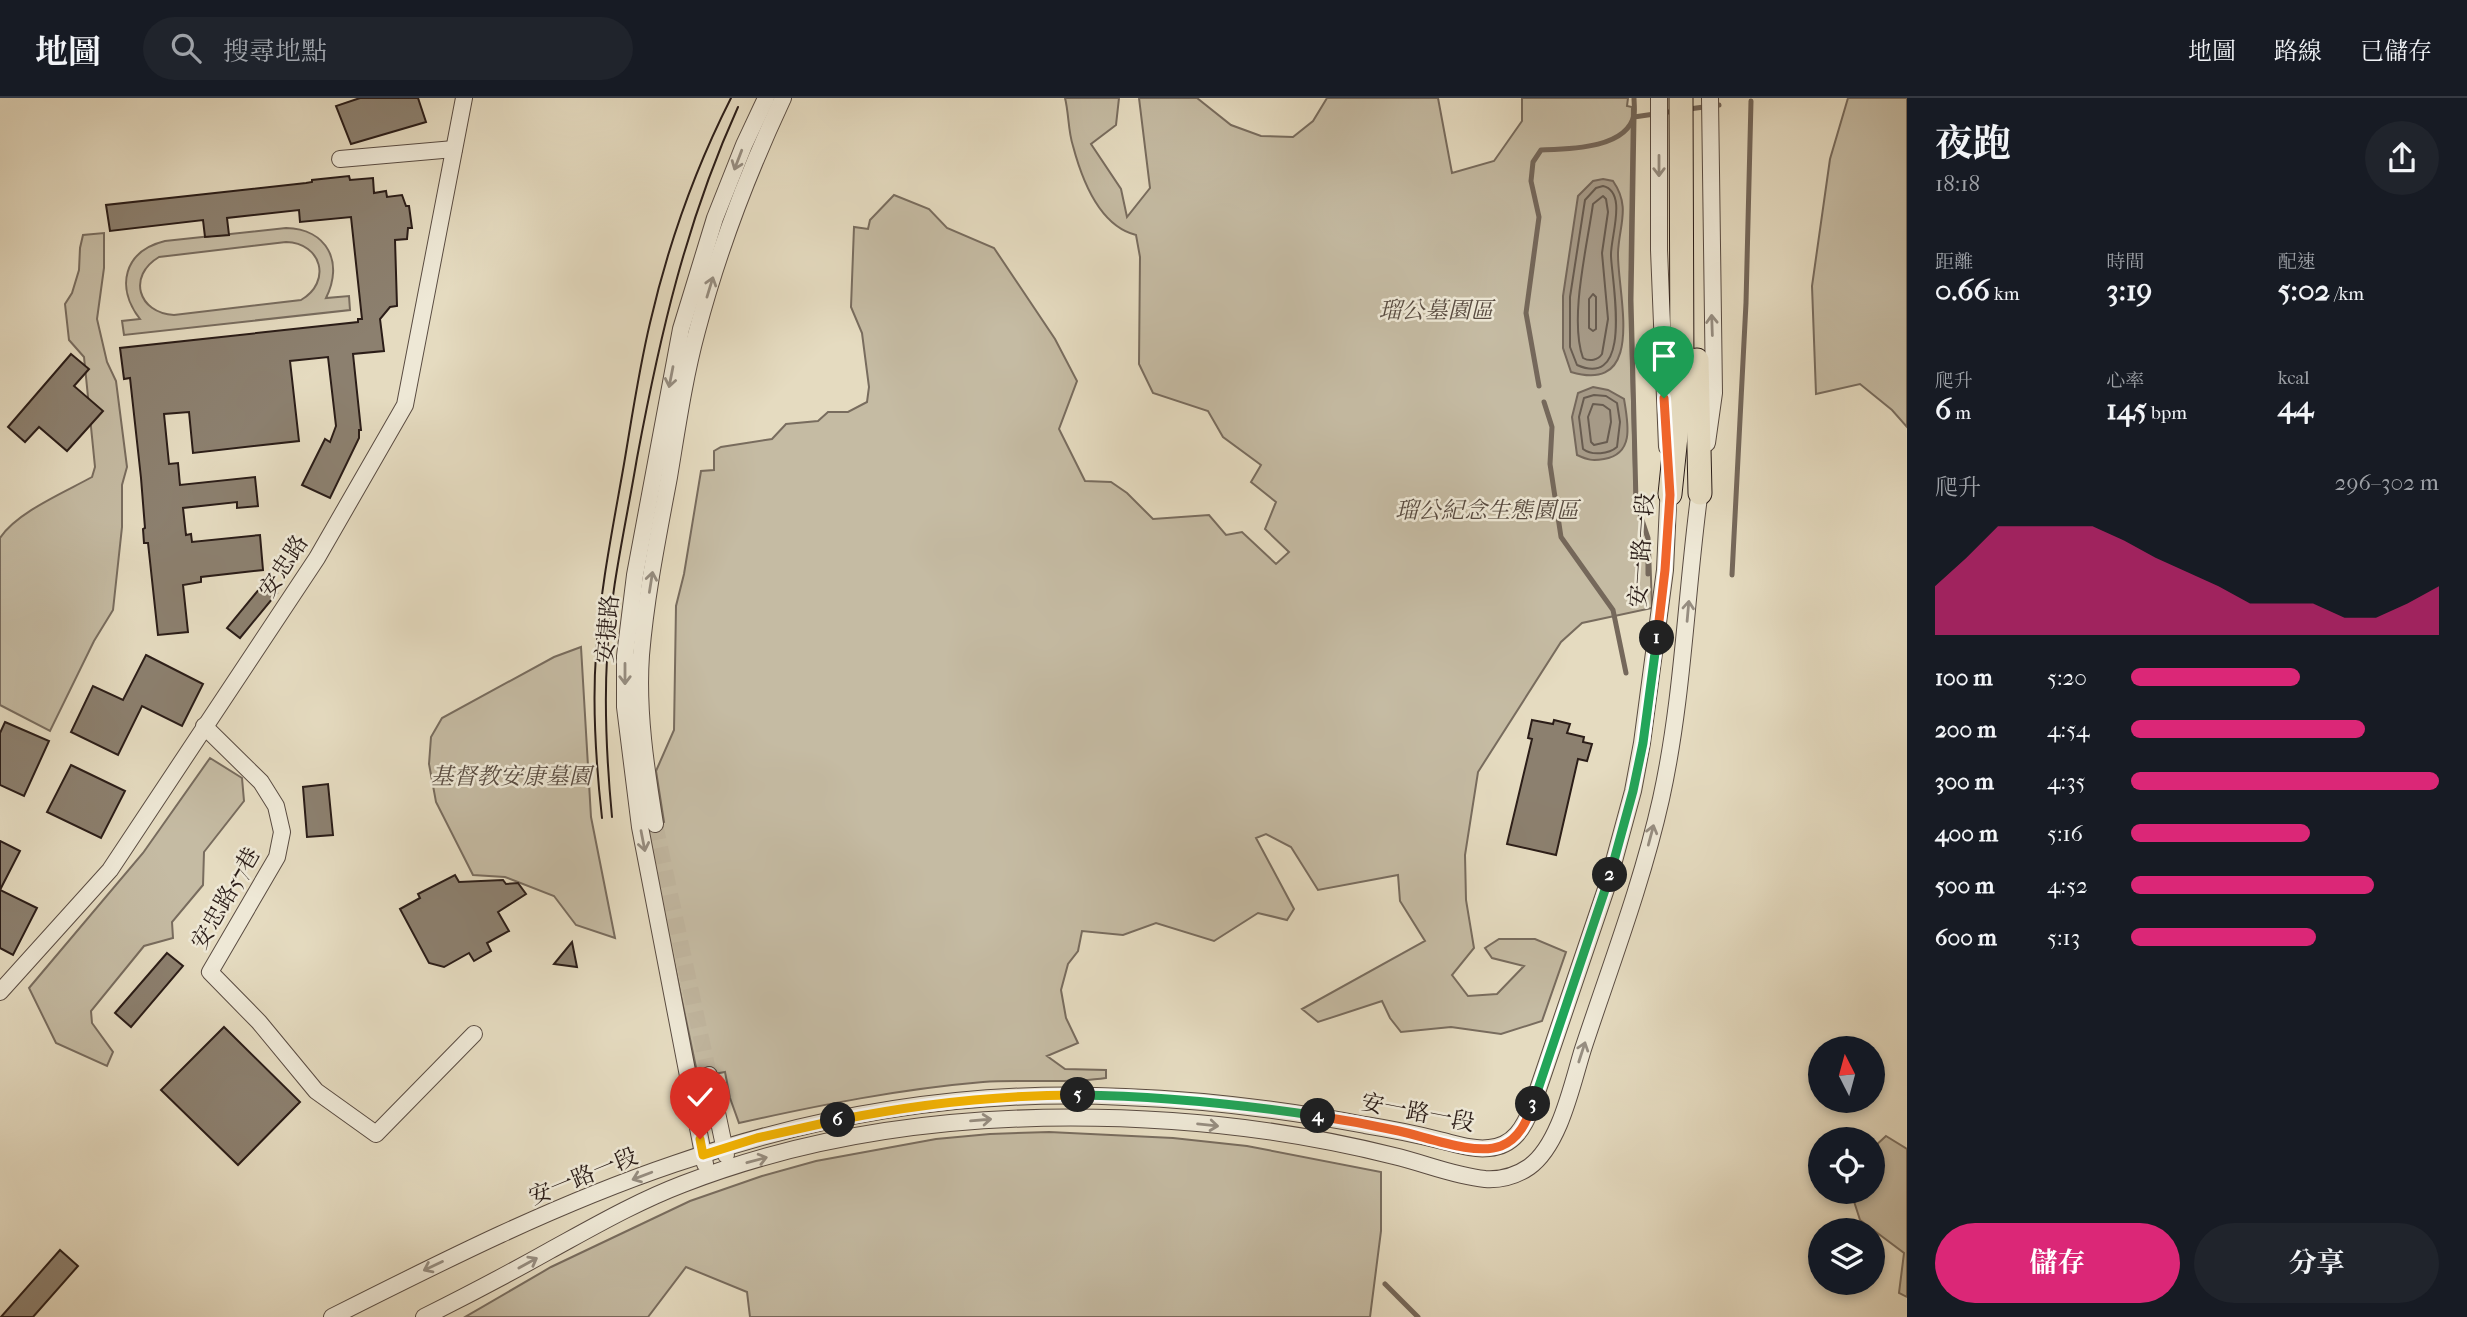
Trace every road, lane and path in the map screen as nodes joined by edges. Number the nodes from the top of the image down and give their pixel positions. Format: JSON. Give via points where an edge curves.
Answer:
{"nodes":[{"id":1,"x":464,"y":98,"type":"edge"},
{"id":2,"x":766,"y":98,"type":"edge"},
{"id":3,"x":783,"y":98,"type":"edge"},
{"id":4,"x":1659,"y":98,"type":"edge"},
{"id":5,"x":1681,"y":98,"type":"edge"},
{"id":6,"x":1696,"y":98,"type":"edge"},
{"id":7,"x":1710,"y":98,"type":"edge"},
{"id":8,"x":454,"y":149,"type":"junction"},
{"id":9,"x":340,"y":159,"type":"dead end"},
{"id":10,"x":1700,"y":493,"type":"junction"},
{"id":11,"x":1670,"y":495,"type":"junction"},
{"id":12,"x":204,"y":726,"type":"junction"},
{"id":13,"x":639,"y":772,"type":"junction"},
{"id":14,"x":654,"y":824,"type":"tunnel mouth"},
{"id":15,"x":0,"y":992,"type":"edge"},
{"id":16,"x":474,"y":1034,"type":"dead end"},
{"id":17,"x":709,"y":1075,"type":"tunnel mouth"},
{"id":18,"x":1094,"y":1095,"type":"junction"},
{"id":19,"x":1093,"y":1118,"type":"junction"},
{"id":20,"x":725,"y":1148,"type":"junction"},
{"id":21,"x":703,"y":1155,"type":"junction"},
{"id":22,"x":729,"y":1168,"type":"junction"},
{"id":23,"x":707,"y":1176,"type":"junction"},
{"id":24,"x":332,"y":1317,"type":"edge"},
{"id":25,"x":424,"y":1317,"type":"edge"}],
"edges":[{"from":1,"to":8,"type":"street","name":"安忠路"},
{"from":2,"to":13,"type":"street","name":"安捷路","one_way":true,"via":[[715,218],[671,377],[625,656],[625,707]]},
{"from":13,"to":3,"type":"street","name":"安捷路","one_way":true,"via":[[645,617],[696,333],[730,222]]},
{"from":4,"to":11,"type":"street","name":"安一路一段","one_way":true,"via":[[1658,250]]},
{"from":5,"to":11,"type":"highway","via":[[1682,378]]},
{"from":6,"to":10,"type":"highway"},
{"from":10,"to":7,"type":"street","name":"安一路一段","one_way":true,"via":[[1714,393]]},
{"from":8,"to":9,"type":"street"},
{"from":8,"to":12,"type":"street","name":"安忠路","via":[[405,405],[317,558]]},
{"from":19,"to":10,"type":"street","name":"安一路一段","one_way":true,"via":[[1248,1129],[1492,1180],[1511,1177],[1544,1154],[1561,1117],[1661,799]]},
{"from":11,"to":18,"type":"street","name":"安一路一段","via":[[1664,583],[1633,791],[1608,883],[1532,1107],[1512,1140],[1487,1149],[1472,1148],[1250,1106]]},
{"from":12,"to":15,"type":"street","name":"安忠路","via":[[110,870]]},
{"from":12,"to":16,"type":"street","name":"安忠路57巷","via":[[261,782],[276,806],[282,832],[277,857],[210,972],[316,1091],[376,1134]]},
{"from":13,"to":14,"type":"street","name":"安捷路"},
{"from":13,"to":21,"type":"street","name":"安捷路","one_way":true,"via":[[640,827]]},
{"from":17,"to":20,"type":"street"},
{"from":18,"to":19,"type":"street"},
{"from":18,"to":20,"type":"street","name":"安一路一段","via":[[987,1097],[928,1104],[809,1125]]},
{"from":22,"to":19,"type":"street","name":"安一路一段","one_way":true,"via":[[813,1146],[931,1125]]},
{"from":20,"to":21,"type":"street","name":"安一路一段"},
{"from":20,"to":22,"type":"street"},
{"from":21,"to":23,"type":"street","name":"安捷路"},
{"from":21,"to":24,"type":"street","name":"安一路一段","one_way":true,"via":[[556,1210]]},
{"from":22,"to":23,"type":"street","name":"安一路一段"},
{"from":25,"to":23,"type":"street","name":"安一路一段","one_way":true,"via":[[623,1212]]}]}
